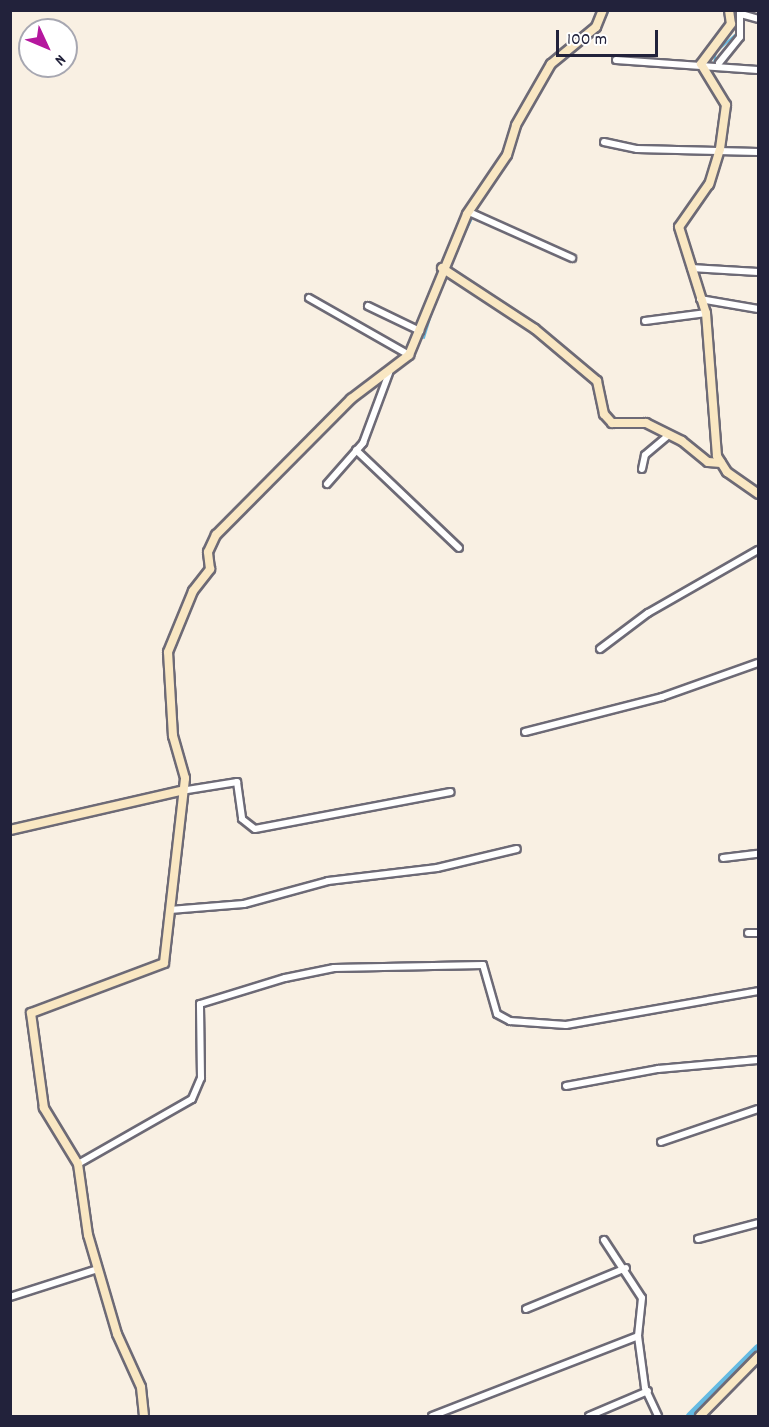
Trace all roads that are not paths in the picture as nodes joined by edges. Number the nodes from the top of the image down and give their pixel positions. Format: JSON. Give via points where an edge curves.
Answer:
{"nodes":[{"id":1,"x":603,"y":10,"type":"edge"},
{"id":2,"x":729,"y":10,"type":"edge"},
{"id":3,"x":740,"y":12,"type":"edge"},
{"id":4,"x":759,"y":20,"type":"edge"},
{"id":5,"x":616,"y":60,"type":"dead end"},
{"id":6,"x":719,"y":63,"type":"junction"},
{"id":7,"x":702,"y":64,"type":"junction"},
{"id":8,"x":759,"y":70,"type":"edge"},
{"id":9,"x":604,"y":142,"type":"dead end"},
{"id":10,"x":720,"y":149,"type":"junction"},
{"id":11,"x":759,"y":152,"type":"edge"},
{"id":12,"x":469,"y":212,"type":"junction"},
{"id":13,"x":572,"y":258,"type":"dead end"},
{"id":14,"x":690,"y":268,"type":"junction"},
{"id":15,"x":445,"y":270,"type":"junction"},
{"id":16,"x":759,"y":272,"type":"edge"},
{"id":17,"x":309,"y":298,"type":"dead end"},
{"id":18,"x":699,"y":299,"type":"junction"},
{"id":19,"x":368,"y":306,"type":"dead end"},
{"id":20,"x":759,"y":309,"type":"edge"},
{"id":21,"x":706,"y":313,"type":"junction"},
{"id":22,"x":645,"y":321,"type":"dead end"},
{"id":23,"x":420,"y":331,"type":"junction"},
{"id":24,"x":409,"y":355,"type":"junction"},
{"id":25,"x":389,"y":373,"type":"junction"},
{"id":26,"x":669,"y":435,"type":"junction"},
{"id":27,"x":356,"y":450,"type":"junction"},
{"id":28,"x":721,"y":462,"type":"junction"},
{"id":29,"x":642,"y":469,"type":"dead end"},
{"id":30,"x":327,"y":484,"type":"dead end"},
{"id":31,"x":759,"y":494,"type":"edge"},
{"id":32,"x":459,"y":548,"type":"dead end"},
{"id":33,"x":759,"y":550,"type":"edge"},
{"id":34,"x":600,"y":649,"type":"dead end"},
{"id":35,"x":759,"y":663,"type":"edge"},
{"id":36,"x":525,"y":732,"type":"dead end"},
{"id":37,"x":180,"y":791,"type":"junction"},
{"id":38,"x":451,"y":792,"type":"dead end"},
{"id":39,"x":10,"y":830,"type":"edge"},
{"id":40,"x":517,"y":849,"type":"dead end"},
{"id":41,"x":759,"y":854,"type":"edge"},
{"id":42,"x":723,"y":858,"type":"dead end"},
{"id":43,"x":170,"y":910,"type":"junction"},
{"id":44,"x":748,"y":933,"type":"dead end"},
{"id":45,"x":759,"y":933,"type":"edge"},
{"id":46,"x":759,"y":991,"type":"edge"},
{"id":47,"x":759,"y":1060,"type":"edge"},
{"id":48,"x":566,"y":1086,"type":"dead end"},
{"id":49,"x":759,"y":1109,"type":"edge"},
{"id":50,"x":661,"y":1142,"type":"dead end"},
{"id":51,"x":78,"y":1164,"type":"junction"},
{"id":52,"x":759,"y":1223,"type":"edge"},
{"id":53,"x":698,"y":1239,"type":"dead end"},
{"id":54,"x":604,"y":1240,"type":"dead end"},
{"id":55,"x":626,"y":1268,"type":"junction"},
{"id":56,"x":98,"y":1269,"type":"junction"},
{"id":57,"x":10,"y":1297,"type":"edge"},
{"id":58,"x":526,"y":1308,"type":"dead end"},
{"id":59,"x":638,"y":1336,"type":"junction"},
{"id":60,"x":759,"y":1357,"type":"edge"},
{"id":61,"x":648,"y":1391,"type":"junction"},
{"id":62,"x":144,"y":1416,"type":"edge"},
{"id":63,"x":432,"y":1416,"type":"edge"},
{"id":64,"x":589,"y":1416,"type":"edge"},
{"id":65,"x":658,"y":1416,"type":"edge"},
{"id":66,"x":700,"y":1416,"type":"edge"}],
"edges":[{"from":1,"to":12,"type":"street","via":[[596,27],[551,64],[516,125],[507,155]]},
{"from":2,"to":7,"type":"street","via":[[731,24]]},
{"from":3,"to":4,"type":"street"},
{"from":3,"to":6,"type":"street","via":[[740,36]]},
{"from":5,"to":7,"type":"street"},
{"from":6,"to":7,"type":"street"},
{"from":6,"to":8,"type":"street"},
{"from":7,"to":10,"type":"street","via":[[726,105]]},
{"from":9,"to":10,"type":"street","via":[[637,149]]},
{"from":10,"to":11,"type":"street"},
{"from":10,"to":14,"type":"street","via":[[709,184],[679,227]]},
{"from":12,"to":13,"type":"street"},
{"from":12,"to":15,"type":"street"},
{"from":14,"to":16,"type":"street","via":[[695,264]]},
{"from":14,"to":18,"type":"street"},
{"from":15,"to":23,"type":"street"},
{"from":15,"to":26,"type":"street","via":[[535,329],[597,381],[604,414],[612,423],[646,423]]},
{"from":17,"to":24,"type":"street"},
{"from":18,"to":20,"type":"street"},
{"from":18,"to":21,"type":"street"},
{"from":19,"to":23,"type":"street"},
{"from":21,"to":22,"type":"street"},
{"from":21,"to":28,"type":"street","via":[[712,356],[708,385],[717,414]]},
{"from":23,"to":24,"type":"street"},
{"from":24,"to":25,"type":"street"},
{"from":25,"to":27,"type":"street"},
{"from":25,"to":37,"type":"street","via":[[351,399],[216,535],[208,552],[210,568],[193,591],[168,652],[173,736],[186,777]]},
{"from":26,"to":28,"type":"street","via":[[708,462]]},
{"from":26,"to":29,"type":"street","via":[[645,455]]},
{"from":27,"to":30,"type":"street"},
{"from":27,"to":32,"type":"street"},
{"from":28,"to":31,"type":"street"},
{"from":33,"to":34,"type":"street","via":[[648,613]]},
{"from":35,"to":36,"type":"street","via":[[662,697]]},
{"from":37,"to":38,"type":"street","via":[[237,782],[242,819],[255,828]]},
{"from":37,"to":39,"type":"street"},
{"from":37,"to":43,"type":"street"},
{"from":40,"to":43,"type":"street","via":[[437,868],[328,881],[244,903]]},
{"from":41,"to":42,"type":"street"},
{"from":43,"to":51,"type":"street","via":[[164,963],[31,1012],[44,1108]]},
{"from":44,"to":45,"type":"street"},
{"from":46,"to":51,"type":"street","via":[[566,1024],[510,1020],[497,1014],[483,965],[334,968],[285,978],[200,1004],[201,1078],[192,1099]]},
{"from":47,"to":48,"type":"street","via":[[658,1069]]},
{"from":49,"to":50,"type":"street"},
{"from":51,"to":56,"type":"street","via":[[79,1198]]},
{"from":52,"to":53,"type":"street"},
{"from":54,"to":55,"type":"street"},
{"from":55,"to":58,"type":"street"},
{"from":55,"to":59,"type":"street","via":[[642,1298]]},
{"from":56,"to":57,"type":"street"},
{"from":56,"to":62,"type":"street","via":[[117,1334],[141,1387]]},
{"from":59,"to":61,"type":"street"},
{"from":59,"to":63,"type":"street"},
{"from":60,"to":66,"type":"street"},
{"from":61,"to":64,"type":"street"},
{"from":61,"to":65,"type":"street"}]}
